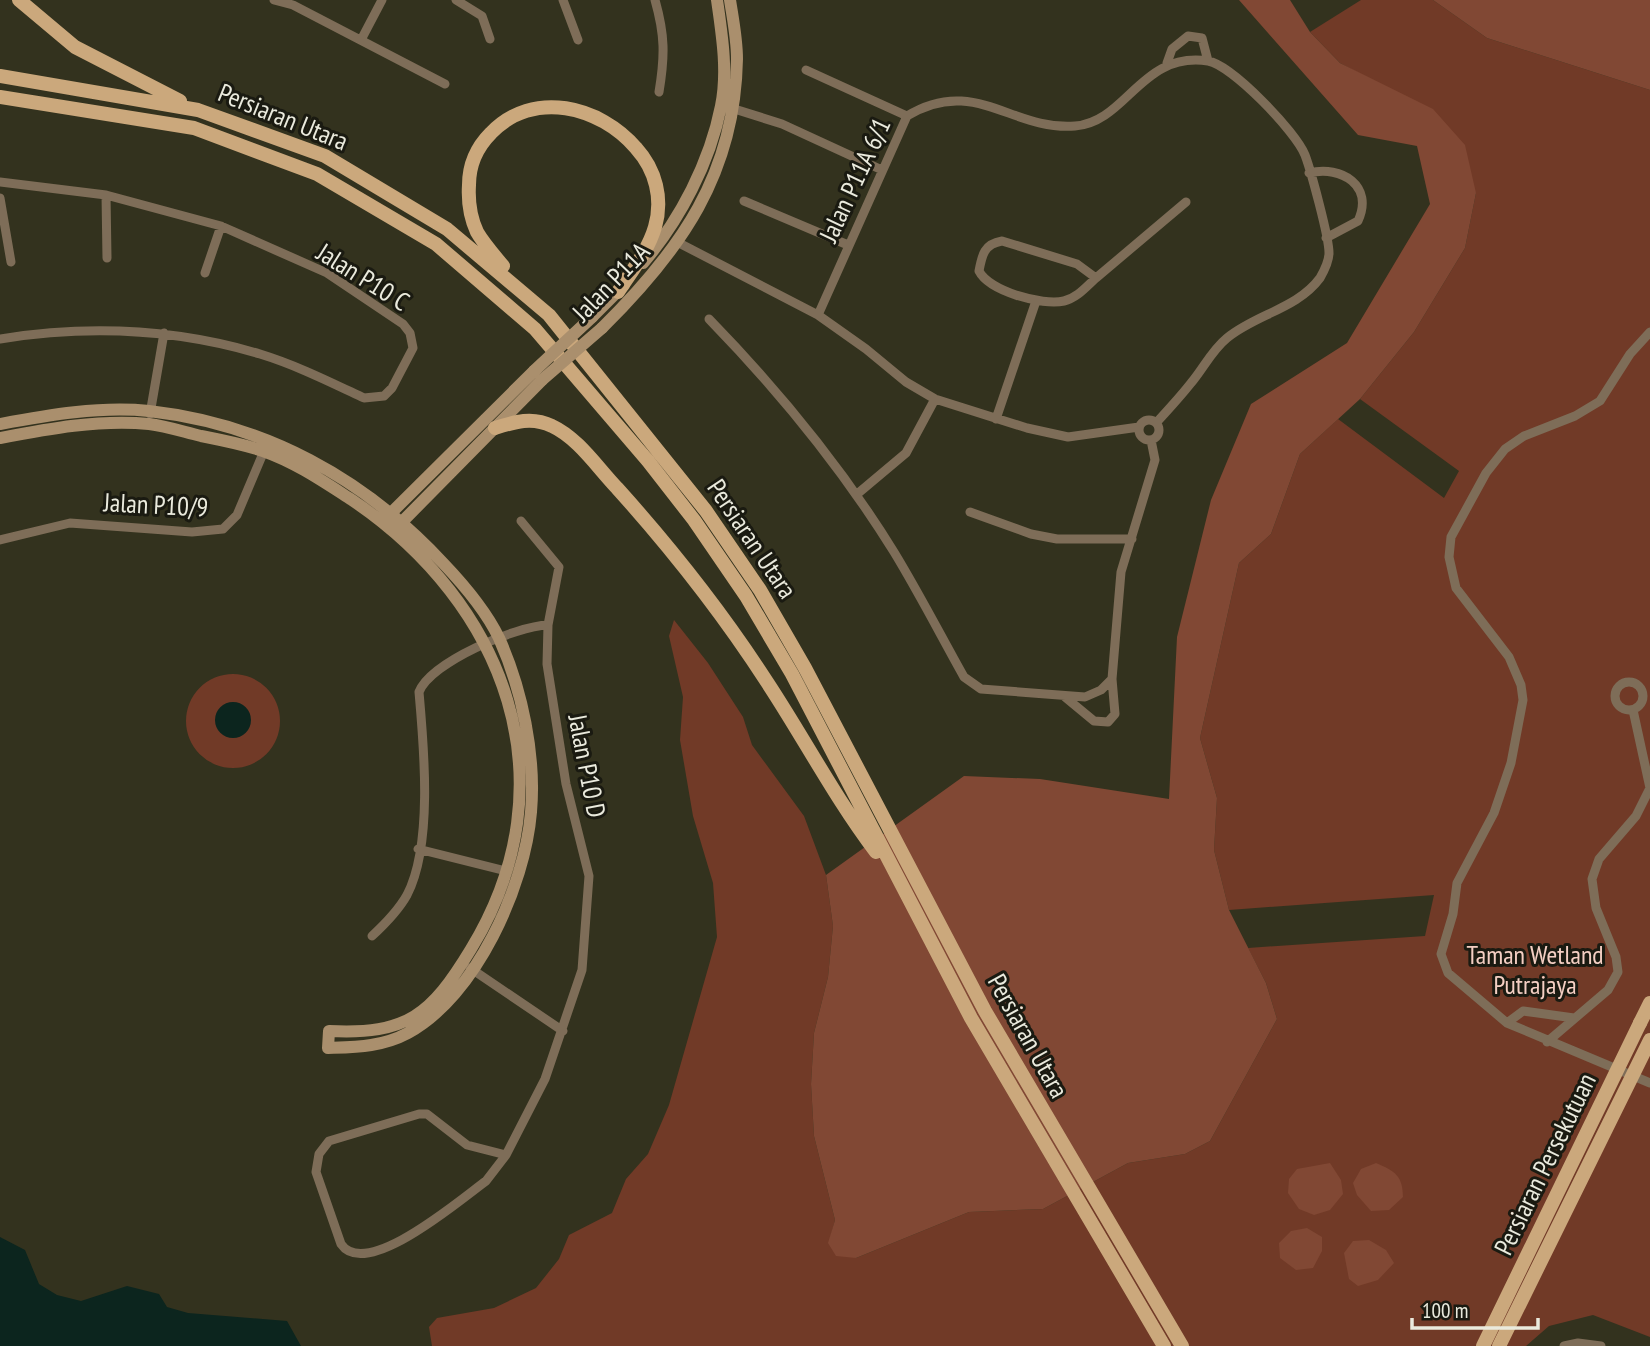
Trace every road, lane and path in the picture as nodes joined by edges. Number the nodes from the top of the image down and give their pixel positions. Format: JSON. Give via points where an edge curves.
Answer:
{"nodes":[{"id":1,"x":19,"y":0,"type":"edge"},
{"id":2,"x":274,"y":0,"type":"edge"},
{"id":3,"x":382,"y":0,"type":"edge"},
{"id":4,"x":456,"y":0,"type":"edge"},
{"id":5,"x":563,"y":0,"type":"edge"},
{"id":6,"x":655,"y":0,"type":"edge"},
{"id":7,"x":717,"y":0,"type":"edge"},
{"id":8,"x":730,"y":0,"type":"edge"},
{"id":9,"x":295,"y":3,"type":"edge"},
{"id":10,"x":490,"y":39,"type":"dead end"},
{"id":11,"x":361,"y":40,"type":"junction"},
{"id":12,"x":578,"y":40,"type":"dead end"},
{"id":13,"x":1208,"y":61,"type":"junction"},
{"id":14,"x":1167,"y":63,"type":"junction"},
{"id":15,"x":806,"y":70,"type":"dead end"},
{"id":16,"x":0,"y":76,"type":"edge"},
{"id":17,"x":445,"y":84,"type":"dead end"},
{"id":18,"x":659,"y":92,"type":"dead end"},
{"id":19,"x":0,"y":99,"type":"edge"},
{"id":20,"x":727,"y":107,"type":"junction"},
{"id":21,"x":198,"y":110,"type":"junction"},
{"id":22,"x":907,"y":116,"type":"junction"},
{"id":23,"x":882,"y":170,"type":"junction"},
{"id":24,"x":1309,"y":173,"type":"junction"},
{"id":25,"x":0,"y":183,"type":"edge"},
{"id":26,"x":106,"y":195,"type":"junction"},
{"id":27,"x":0,"y":198,"type":"edge"},
{"id":28,"x":744,"y":201,"type":"dead end"},
{"id":29,"x":1186,"y":202,"type":"dead end"},
{"id":30,"x":221,"y":226,"type":"junction"},
{"id":31,"x":1326,"y":239,"type":"junction"},
{"id":32,"x":679,"y":243,"type":"junction"},
{"id":33,"x":848,"y":245,"type":"junction"},
{"id":34,"x":107,"y":258,"type":"dead end"},
{"id":35,"x":10,"y":262,"type":"dead end"},
{"id":36,"x":205,"y":273,"type":"dead end"},
{"id":37,"x":1096,"y":278,"type":"junction"},
{"id":38,"x":526,"y":292,"type":"junction"},
{"id":39,"x":618,"y":292,"type":"junction"},
{"id":40,"x":1036,"y":301,"type":"junction"},
{"id":41,"x":818,"y":315,"type":"junction"},
{"id":42,"x":709,"y":319,"type":"dead end"},
{"id":43,"x":1650,"y":332,"type":"edge"},
{"id":44,"x":164,"y":333,"type":"junction"},
{"id":45,"x":0,"y":339,"type":"edge"},
{"id":46,"x":538,"y":376,"type":"junction"},
{"id":47,"x":935,"y":399,"type":"junction"},
{"id":48,"x":150,"y":418,"type":"junction"},
{"id":49,"x":996,"y":419,"type":"junction"},
{"id":50,"x":1156,"y":423,"type":"junction"},
{"id":51,"x":0,"y":424,"type":"edge"},
{"id":52,"x":1139,"y":427,"type":"junction"},
{"id":53,"x":495,"y":428,"type":"junction"},
{"id":54,"x":0,"y":438,"type":"edge"},
{"id":55,"x":1151,"y":440,"type":"junction"},
{"id":56,"x":264,"y":451,"type":"junction"},
{"id":57,"x":856,"y":495,"type":"junction"},
{"id":58,"x":970,"y":512,"type":"dead end"},
{"id":59,"x":388,"y":517,"type":"junction"},
{"id":60,"x":521,"y":521,"type":"dead end"},
{"id":61,"x":398,"y":526,"type":"junction"},
{"id":62,"x":1132,"y":539,"type":"junction"},
{"id":63,"x":0,"y":540,"type":"edge"},
{"id":64,"x":548,"y":625,"type":"junction"},
{"id":65,"x":493,"y":642,"type":"junction"},
{"id":66,"x":1112,"y":679,"type":"junction"},
{"id":67,"x":1646,"y":689,"type":"edge"},
{"id":68,"x":1065,"y":697,"type":"junction"},
{"id":69,"x":1633,"y":710,"type":"junction"},
{"id":70,"x":418,"y":849,"type":"junction"},
{"id":71,"x":506,"y":871,"type":"junction"},
{"id":72,"x":899,"y":881,"type":"junction"},
{"id":73,"x":372,"y":936,"type":"dead end"},
{"id":74,"x":468,"y":967,"type":"junction"},
{"id":75,"x":1650,"y":1003,"type":"edge"},
{"id":76,"x":1574,"y":1018,"type":"junction"},
{"id":77,"x":1507,"y":1023,"type":"junction"},
{"id":78,"x":564,"y":1031,"type":"junction"},
{"id":79,"x":1650,"y":1040,"type":"edge"},
{"id":80,"x":1547,"y":1041,"type":"junction"},
{"id":81,"x":1650,"y":1083,"type":"edge"},
{"id":82,"x":506,"y":1155,"type":"junction"},
{"id":83,"x":1164,"y":1346,"type":"edge"},
{"id":84,"x":1182,"y":1346,"type":"edge"},
{"id":85,"x":1483,"y":1346,"type":"edge"},
{"id":86,"x":1499,"y":1346,"type":"edge"},
{"id":87,"x":1564,"y":1346,"type":"edge"},
{"id":88,"x":1601,"y":1346,"type":"edge"}],
"edges":[{"from":1,"to":21,"type":"main road","via":[[75,47]]},
{"from":2,"to":9,"type":"street"},
{"from":3,"to":11,"type":"street"},
{"from":4,"to":10,"type":"street","via":[[482,16]]},
{"from":5,"to":12,"type":"street"},
{"from":6,"to":18,"type":"street","via":[[664,34]]},
{"from":7,"to":20,"type":"street","name":"Jalan P11A"},
{"from":8,"to":20,"type":"street","name":"Jalan P11A","via":[[737,56]]},
{"from":9,"to":11,"type":"street"},
{"from":11,"to":17,"type":"street"},
{"from":13,"to":14,"type":"street"},
{"from":13,"to":14,"type":"street","name":"Jalan P11A 6/1","via":[[1202,38],[1188,36],[1172,49]]},
{"from":13,"to":24,"type":"street","via":[[1240,82],[1288,127],[1305,154]]},
{"from":14,"to":22,"type":"street","name":"Jalan P11A 6/1","via":[[1107,112],[1078,126],[942,100]]},
{"from":15,"to":22,"type":"street"},
{"from":16,"to":21,"type":"main road","name":"Persiaran Utara"},
{"from":19,"to":72,"type":"main road","name":"Persiaran Utara","via":[[194,128],[317,174],[436,244],[511,306],[648,461],[721,559],[792,674]]},
{"from":20,"to":23,"type":"street","via":[[782,124]]},
{"from":20,"to":32,"type":"street","name":"Jalan P11A","via":[[712,179]]},
{"from":20,"to":39,"type":"street","name":"Jalan P11A","via":[[681,209]]},
{"from":21,"to":38,"type":"main road","name":"Persiaran Utara","via":[[325,156],[447,229]]},
{"from":22,"to":23,"type":"street","name":"Jalan P11A 6/1"},
{"from":23,"to":33,"type":"street","name":"Jalan P11A 6/1"},
{"from":24,"to":31,"type":"street"},
{"from":24,"to":31,"type":"street","via":[[1336,171],[1357,184],[1362,194],[1358,222]]},
{"from":25,"to":26,"type":"street","name":"Jalan P10 C"},
{"from":26,"to":30,"type":"street","name":"Jalan P10 C"},
{"from":26,"to":34,"type":"street"},
{"from":27,"to":35,"type":"street"},
{"from":28,"to":33,"type":"street"},
{"from":29,"to":37,"type":"street"},
{"from":30,"to":36,"type":"street"},
{"from":30,"to":44,"type":"street","name":"Jalan P10 C","via":[[327,273],[403,324],[413,348],[392,388],[384,396],[364,398],[260,354]]},
{"from":31,"to":50,"type":"street","via":[[1329,254],[1320,278],[1279,311],[1226,338]]},
{"from":32,"to":41,"type":"street"},
{"from":32,"to":46,"type":"street","name":"Jalan P11A","bridge":true,"via":[[602,328]]},
{"from":33,"to":41,"type":"street","name":"Jalan P11A 6/1"},
{"from":37,"to":40,"type":"street","via":[[1077,296],[1064,301]]},
{"from":37,"to":40,"type":"street","via":[[1065,260],[1002,241],[991,243],[983,251],[979,271],[983,279]]},
{"from":38,"to":39,"type":"main road","via":[[477,232],[469,178],[478,149],[495,128],[518,114],[547,107],[576,109],[603,121],[632,144],[651,171],[659,205],[655,227]]},
{"from":38,"to":84,"type":"main road","name":"Persiaran Utara","via":[[660,452],[760,590],[985,1011]]},
{"from":39,"to":46,"type":"street","name":"Jalan P11A","bridge":true},
{"from":40,"to":49,"type":"street"},
{"from":41,"to":47,"type":"street"},
{"from":42,"to":57,"type":"street","via":[[765,377]]},
{"from":43,"to":77,"type":"street","via":[[1600,401],[1505,449],[1486,473],[1451,537],[1449,557],[1457,588],[1508,657],[1523,700],[1511,763],[1494,813],[1457,883],[1441,954],[1448,973]]},
{"from":44,"to":45,"type":"street","name":"Jalan P10 C","via":[[57,330]]},
{"from":44,"to":48,"type":"street"},
{"from":46,"to":53,"type":"street","name":"Jalan P11A"},
{"from":46,"to":59,"type":"street","name":"Jalan P11A"},
{"from":47,"to":49,"type":"street"},
{"from":47,"to":57,"type":"street","via":[[905,453]]},
{"from":48,"to":51,"type":"street","via":[[106,410]]},
{"from":48,"to":54,"type":"street"},
{"from":48,"to":56,"type":"street"},
{"from":48,"to":59,"type":"street","via":[[222,426],[299,453]]},
{"from":49,"to":52,"type":"street","via":[[1069,438]]},
{"from":50,"to":52,"type":"street","via":[[1149,419]]},
{"from":50,"to":55,"type":"street","via":[[1159,429]]},
{"from":52,"to":55,"type":"street","via":[[1139,434]]},
{"from":53,"to":61,"type":"street","name":"Jalan P11A"},
{"from":53,"to":72,"type":"main road","via":[[523,421],[551,425],[572,439],[634,508],[726,622],[848,815]]},
{"from":55,"to":62,"type":"street","via":[[1155,460]]},
{"from":56,"to":59,"type":"street"},
{"from":56,"to":63,"type":"street","name":"Jalan P10/9","via":[[237,515],[223,529],[192,532],[70,523]]},
{"from":57,"to":68,"type":"street","via":[[971,685]]},
{"from":58,"to":62,"type":"street","via":[[1057,539]]},
{"from":59,"to":61,"type":"street"},
{"from":60,"to":64,"type":"street","name":"Jalan P10 D","via":[[559,567]]},
{"from":61,"to":65,"type":"street"},
{"from":62,"to":66,"type":"street","via":[[1121,572]]},
{"from":64,"to":65,"type":"street","via":[[536,625]]},
{"from":64,"to":78,"type":"street","name":"Jalan P10 D","via":[[547,664],[566,784],[589,876],[582,970]]},
{"from":65,"to":70,"type":"street","via":[[423,680],[419,692],[426,781]]},
{"from":65,"to":71,"type":"street","via":[[516,743],[518,811]]},
{"from":65,"to":74,"type":"street","via":[[517,692],[528,741],[531,812],[518,874],[495,932]]},
{"from":66,"to":68,"type":"street","via":[[1093,695]]},
{"from":66,"to":68,"type":"street","via":[[1115,714],[1108,722],[1094,721]]},
{"from":67,"to":69,"type":"street"},
{"from":67,"to":69,"type":"street","via":[[1626,682],[1616,690],[1616,703]]},
{"from":69,"to":76,"type":"street","via":[[1650,788],[1636,816],[1599,859],[1592,879],[1596,908],[1618,972],[1608,990]]},
{"from":70,"to":71,"type":"street"},
{"from":70,"to":73,"type":"street","via":[[406,896]]},
{"from":71,"to":74,"type":"street"},
{"from":72,"to":83,"type":"main road","name":"Persiaran Utara","via":[[1037,1135]]},
{"from":74,"to":74,"type":"street","via":[[446,1003],[408,1033],[369,1047],[328,1048],[329,1031],[368,1033],[417,1015]]},
{"from":74,"to":78,"type":"street"},
{"from":75,"to":85,"type":"main road","name":"Persiaran Persekutuan","bridge":true},
{"from":76,"to":77,"type":"street","via":[[1536,1010],[1523,1011]]},
{"from":76,"to":80,"type":"street"},
{"from":77,"to":80,"type":"street"},
{"from":78,"to":82,"type":"street","name":"Jalan P10 D"},
{"from":79,"to":86,"type":"main road","name":"Persiaran Persekutuan","bridge":true},
{"from":80,"to":81,"type":"street"},
{"from":82,"to":82,"type":"street","name":"Jalan P10 D","via":[[486,1181],[430,1222],[402,1240],[364,1255],[352,1254],[341,1244],[316,1172],[319,1154],[329,1142],[419,1114],[427,1114],[467,1144]]},
{"from":87,"to":88,"type":"street"}]}
